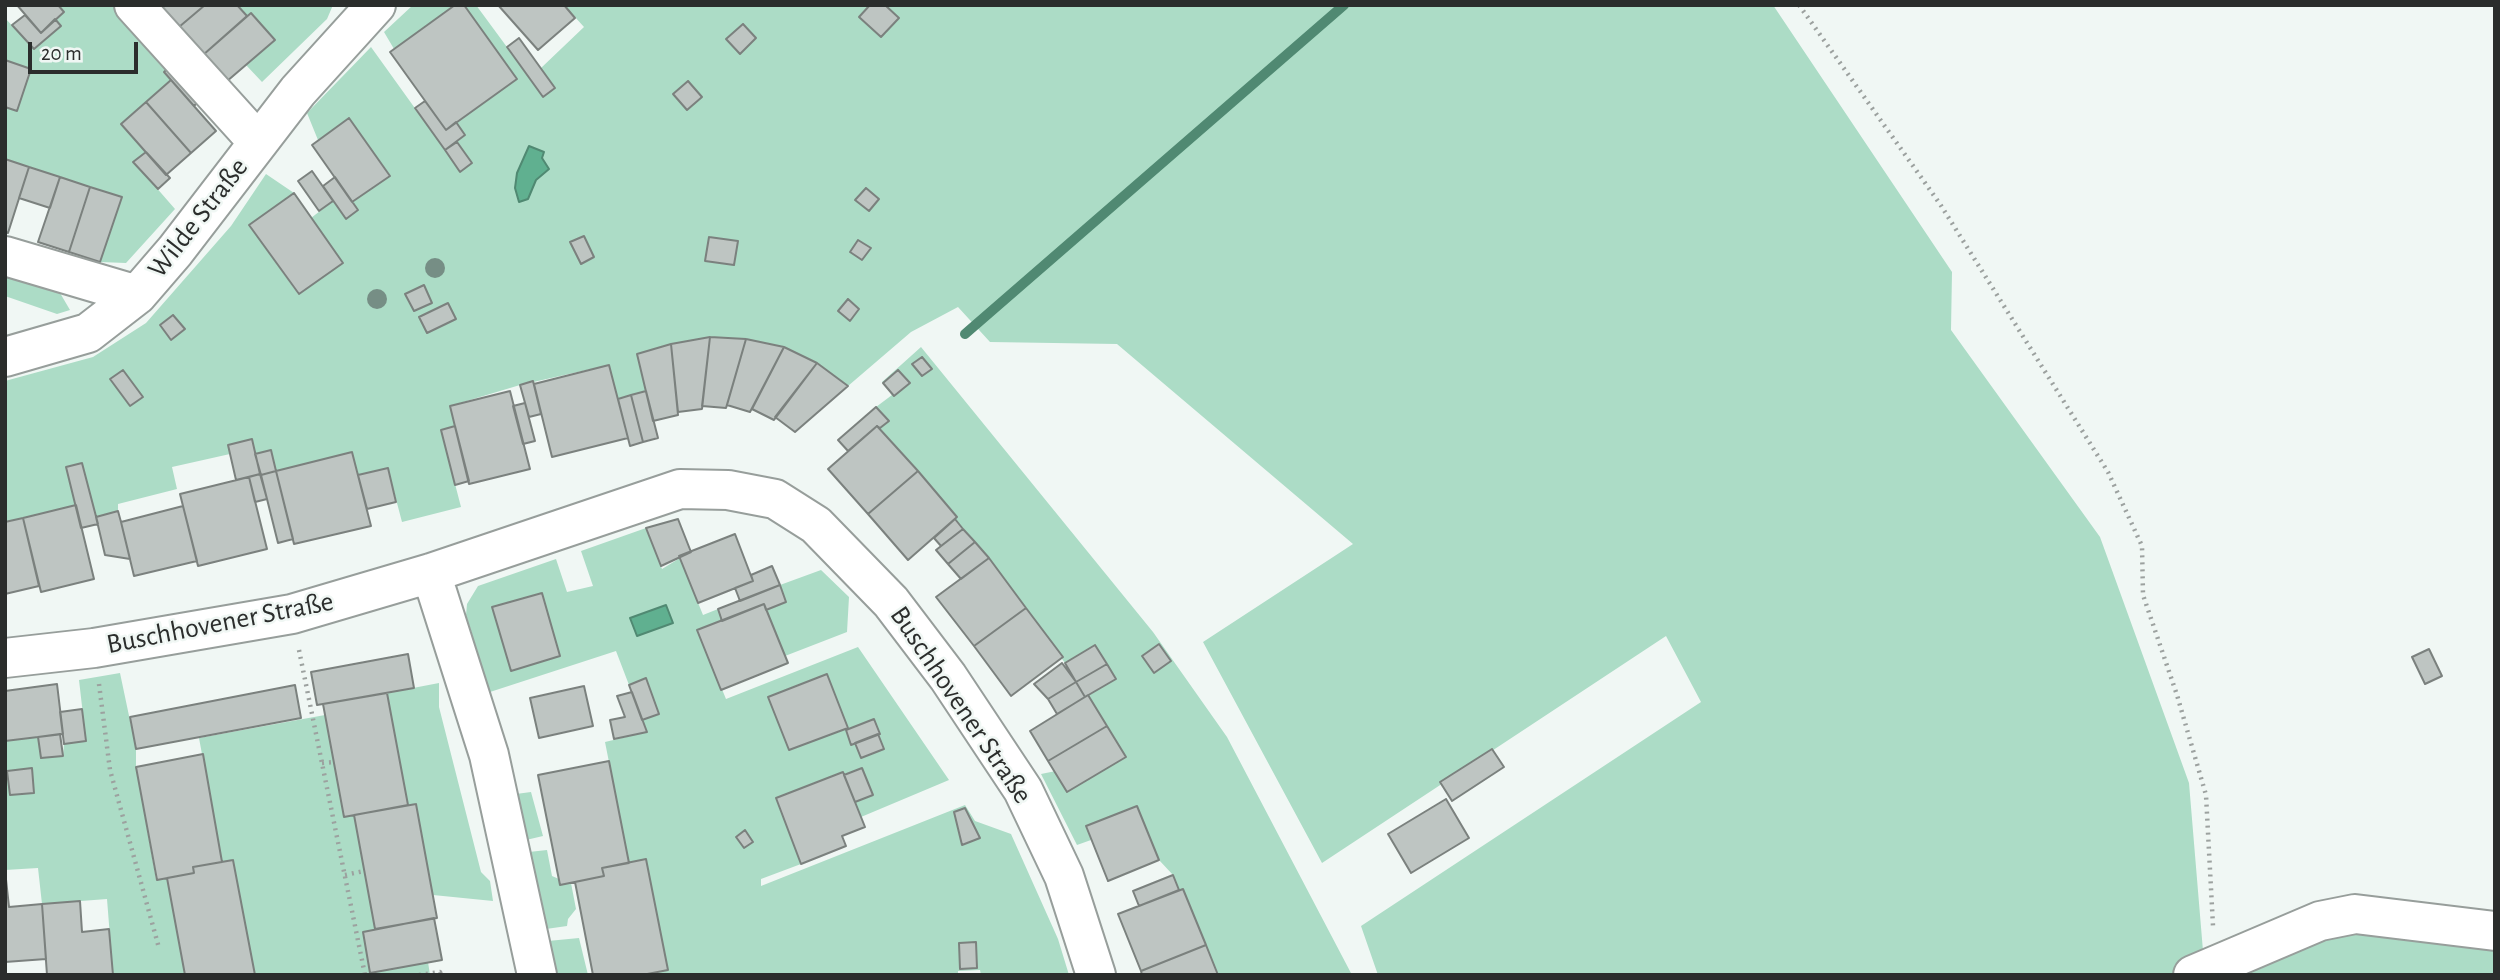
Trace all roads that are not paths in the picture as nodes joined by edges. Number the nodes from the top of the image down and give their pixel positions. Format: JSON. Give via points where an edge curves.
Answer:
{"nodes":[{"id":1,"x":134,"y":5,"type":"edge"},
{"id":2,"x":375,"y":5,"type":"edge"},
{"id":3,"x":257,"y":141,"type":"junction"},
{"id":4,"x":5,"y":256,"type":"edge"},
{"id":5,"x":137,"y":295,"type":"junction"},
{"id":6,"x":5,"y":357,"type":"edge"},
{"id":7,"x":431,"y":573,"type":"junction"},
{"id":8,"x":5,"y":659,"type":"edge"},
{"id":9,"x":2495,"y":931,"type":"edge"},
{"id":10,"x":2204,"y":970,"type":"edge"},
{"id":11,"x":537,"y":975,"type":"edge"},
{"id":12,"x":1096,"y":975,"type":"edge"}],
"edges":[{"from":1,"to":3,"type":"street","name":"Wilde Straße"},
{"from":2,"to":3,"type":"street","name":"Wilde Straße"},
{"from":3,"to":5,"type":"street","name":"Wilde Straße"},
{"from":4,"to":5,"type":"street","name":"Wilde Straße"},
{"from":5,"to":6,"type":"street","name":"Wilde Straße","via":[[88,333]]},
{"from":7,"to":8,"type":"street","name":"Buschhovener Straße","via":[[292,614]]},
{"from":7,"to":11,"type":"street","via":[[489,755]]},
{"from":7,"to":12,"type":"street","name":"Buschhovener Straße","via":[[680,489],[728,490],[775,499],[817,525],[891,602],[948,677],[1023,790],[1064,876]]},
{"from":9,"to":10,"type":"street","via":[[2355,914],[2320,921]]}]}
